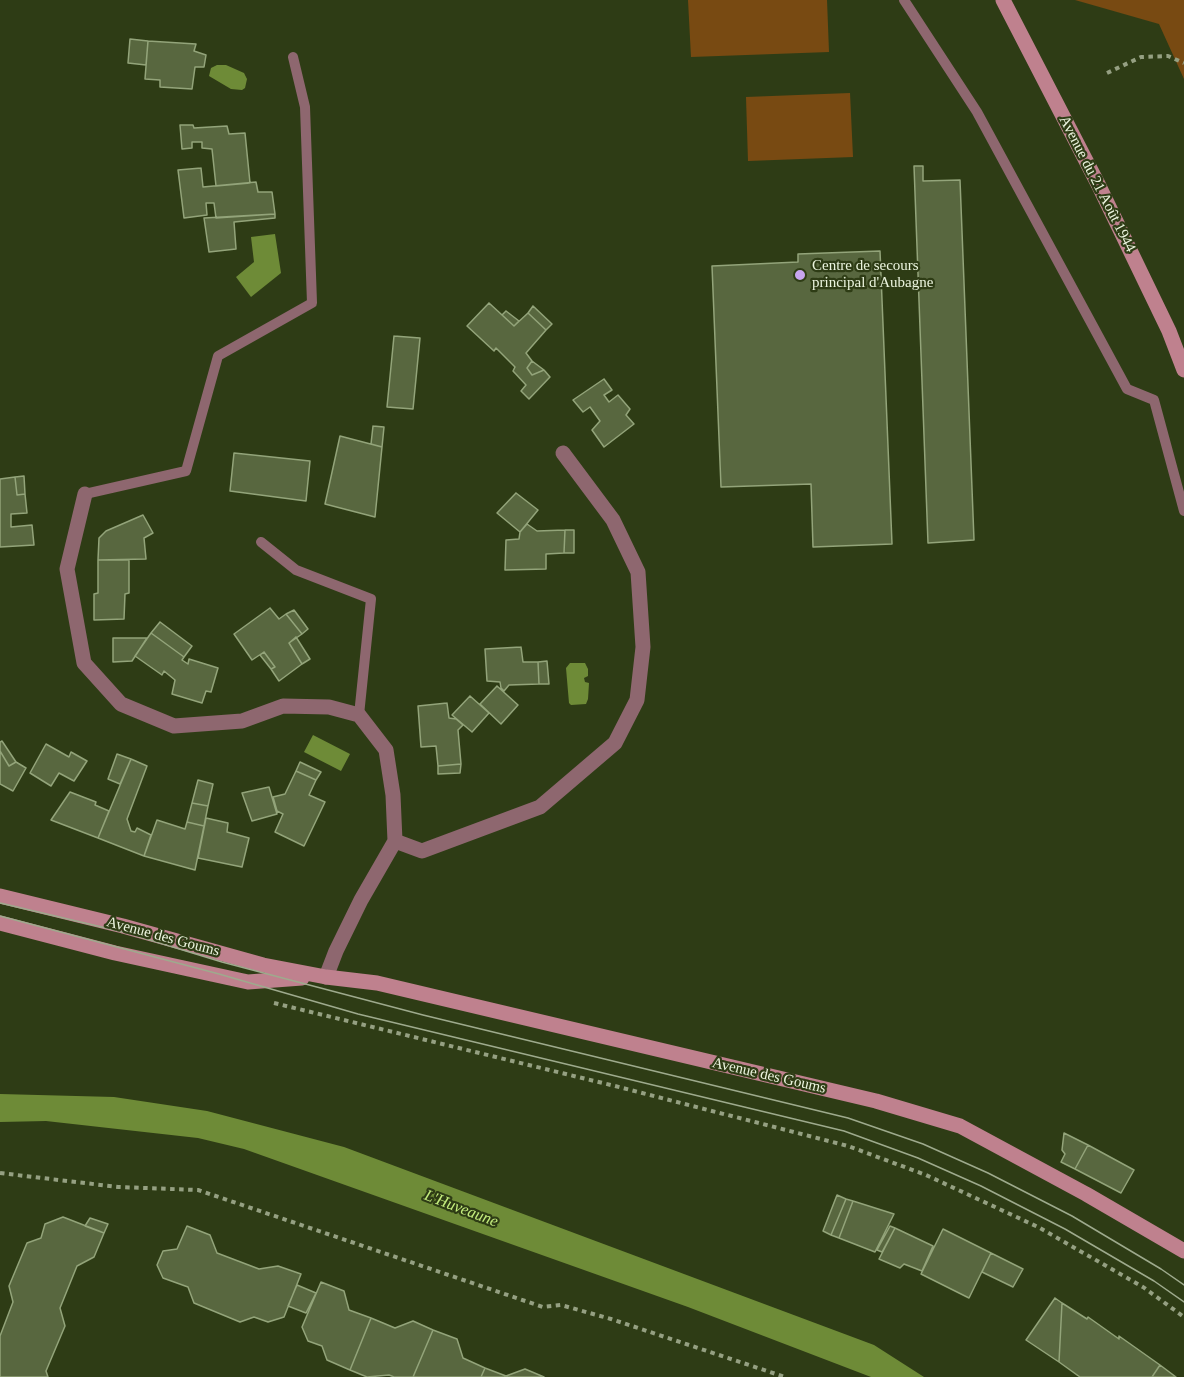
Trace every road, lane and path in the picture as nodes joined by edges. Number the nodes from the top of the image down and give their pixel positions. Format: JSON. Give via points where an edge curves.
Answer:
{"nodes":[{"id":1,"x":904,"y":0,"type":"edge"},
{"id":2,"x":1003,"y":0,"type":"edge"},
{"id":3,"x":292,"y":57,"type":"dead end"},
{"id":4,"x":1184,"y":63,"type":"edge"},
{"id":5,"x":1107,"y":73,"type":"dead end"},
{"id":6,"x":1184,"y":370,"type":"edge"},
{"id":7,"x":563,"y":453,"type":"dead end"},
{"id":8,"x":86,"y":494,"type":"joint"},
{"id":9,"x":1184,"y":511,"type":"edge"},
{"id":10,"x":261,"y":542,"type":"dead end"},
{"id":11,"x":358,"y":716,"type":"junction"},
{"id":12,"x":395,"y":841,"type":"junction"},
{"id":13,"x":0,"y":896,"type":"edge"},
{"id":14,"x":0,"y":923,"type":"edge"},
{"id":15,"x":326,"y":977,"type":"junction"},
{"id":16,"x":270,"y":1002,"type":"dead end"},
{"id":17,"x":0,"y":1173,"type":"edge"},
{"id":18,"x":1184,"y":1251,"type":"edge"},
{"id":19,"x":1184,"y":1317,"type":"edge"},
{"id":20,"x":785,"y":1377,"type":"edge"}],
"edges":[{"from":1,"to":9,"type":"lane","via":[[977,112],[1127,389],[1154,400]]},
{"from":2,"to":6,"type":"main road","name":"Avenue du 21 Août 1944","via":[[1098,184]]},
{"from":3,"to":8,"type":"lane","via":[[305,107],[312,303],[218,356],[186,471]]},
{"from":4,"to":5,"type":"path","via":[[1168,56],[1141,57]]},
{"from":7,"to":12,"type":"street","via":[[613,520],[638,572],[643,647],[638,700],[615,743],[540,807],[422,851]]},
{"from":8,"to":11,"type":"street","via":[[67,569],[84,663],[121,704],[174,726],[242,721],[283,706],[329,706]]},
{"from":10,"to":11,"type":"lane","via":[[296,570],[370,598]]},
{"from":11,"to":12,"type":"street","via":[[386,750]]},
{"from":12,"to":15,"type":"street","via":[[361,900]]},
{"from":13,"to":15,"type":"main road","name":"Avenue des Goums"},
{"from":14,"to":15,"type":"main road","name":"Avenue des Goums","via":[[248,982]]},
{"from":15,"to":18,"type":"main road","name":"Avenue des Goums","via":[[400,988],[876,1101],[960,1126]]},
{"from":16,"to":19,"type":"path","via":[[848,1146],[926,1175],[1038,1227],[1143,1287]]},
{"from":17,"to":20,"type":"path","via":[[118,1187],[198,1190],[543,1307],[561,1305],[611,1319]]}]}
